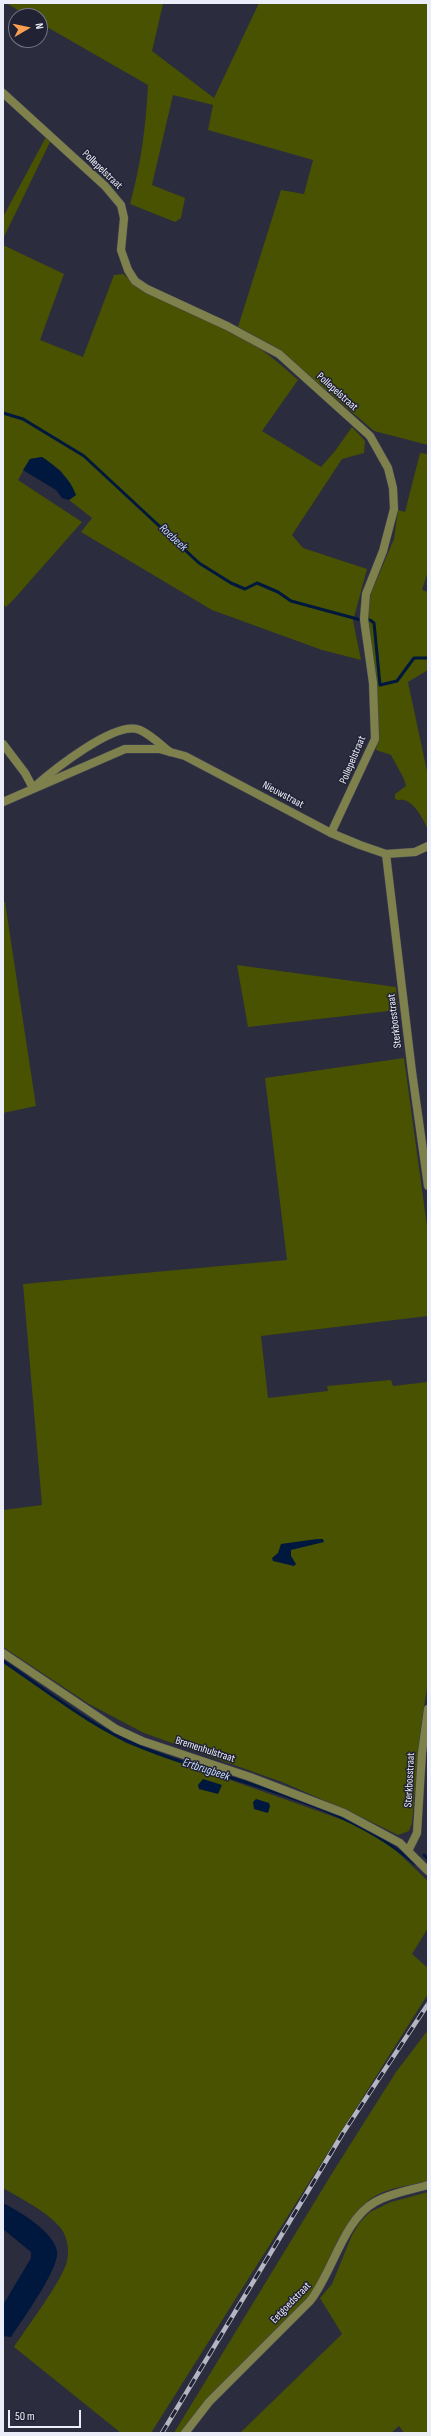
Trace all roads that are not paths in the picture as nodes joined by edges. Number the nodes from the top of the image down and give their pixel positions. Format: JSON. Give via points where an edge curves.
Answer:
{"nodes":[{"id":1,"x":3,"y":93,"type":"edge"},
{"id":2,"x":3,"y":744,"type":"edge"},
{"id":3,"x":170,"y":752,"type":"junction"},
{"id":4,"x":33,"y":788,"type":"junction"},
{"id":5,"x":3,"y":802,"type":"edge"},
{"id":6,"x":331,"y":833,"type":"junction"},
{"id":7,"x":428,"y":846,"type":"edge"},
{"id":8,"x":386,"y":854,"type":"junction"},
{"id":9,"x":428,"y":1186,"type":"edge"},
{"id":10,"x":3,"y":1653,"type":"edge"},
{"id":11,"x":428,"y":1709,"type":"edge"},
{"id":12,"x":409,"y":1849,"type":"junction"},
{"id":13,"x":428,"y":1871,"type":"edge"},
{"id":14,"x":428,"y":2185,"type":"edge"},
{"id":15,"x":185,"y":2433,"type":"edge"}],
"edges":[{"from":1,"to":6,"type":"street","name":"Pollepelstraat","via":[[105,186],[121,205],[124,218],[121,250],[128,270],[135,280],[147,289],[227,326],[279,354],[370,436],[388,468],[393,488],[394,509],[383,551],[366,594],[364,619],[373,683],[375,739]]},
{"from":2,"to":4,"type":"street"},
{"from":3,"to":4,"type":"street","name":"Nieuwstraat","via":[[159,749],[125,749]]},
{"from":3,"to":4,"type":"street","name":"Nieuwstraat","via":[[140,730],[131,729],[101,738],[50,773]]},
{"from":3,"to":6,"type":"street","name":"Nieuwstraat","via":[[185,756]]},
{"from":4,"to":5,"type":"street","name":"Nieuwstraat"},
{"from":6,"to":8,"type":"street","name":"Nieuwstraat"},
{"from":7,"to":8,"type":"street","via":[[415,852]]},
{"from":8,"to":9,"type":"street","name":"Sterkbosstraat"},
{"from":10,"to":12,"type":"street","name":"Bremenhulstraat","via":[[116,1728],[142,1741],[250,1777],[344,1813],[379,1830]]},
{"from":11,"to":12,"type":"street","name":"Sterkbosstraat","via":[[422,1752],[417,1833]]},
{"from":12,"to":13,"type":"street","name":"Bremenhulstraat"},
{"from":14,"to":15,"type":"street","name":"Eetgoedstraat","via":[[375,2202],[355,2219],[318,2291],[209,2402]]}]}
